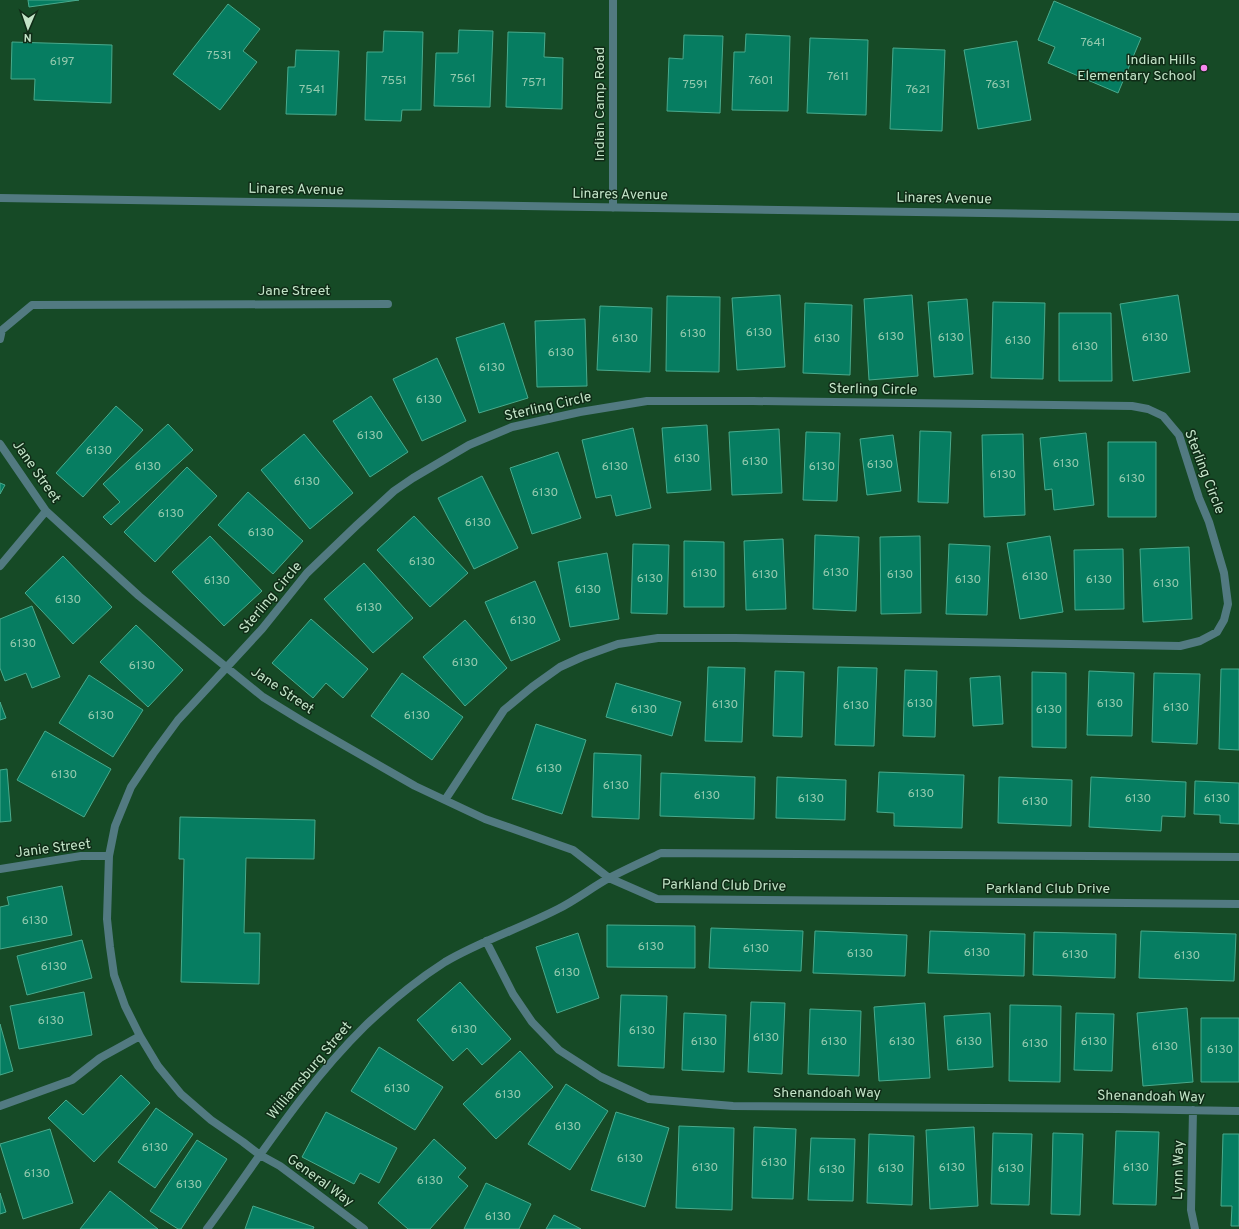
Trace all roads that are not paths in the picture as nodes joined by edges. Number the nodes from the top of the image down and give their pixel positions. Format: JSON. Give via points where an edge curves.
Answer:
{"nodes":[{"id":1,"x":613,"y":0,"type":"edge"},
{"id":2,"x":0,"y":198,"type":"edge"},
{"id":3,"x":613,"y":208,"type":"junction"},
{"id":4,"x":1239,"y":217,"type":"edge"},
{"id":5,"x":388,"y":304,"type":"dead end"},
{"id":6,"x":0,"y":339,"type":"edge"},
{"id":7,"x":0,"y":444,"type":"edge"},
{"id":8,"x":46,"y":511,"type":"junction"},
{"id":9,"x":0,"y":566,"type":"edge"},
{"id":10,"x":226,"y":668,"type":"junction"},
{"id":11,"x":445,"y":800,"type":"junction"},
{"id":12,"x":109,"y":856,"type":"junction"},
{"id":13,"x":1239,"y":857,"type":"edge"},
{"id":14,"x":0,"y":869,"type":"edge"},
{"id":15,"x":609,"y":878,"type":"junction"},
{"id":16,"x":1239,"y":904,"type":"edge"},
{"id":17,"x":486,"y":941,"type":"junction"},
{"id":18,"x":140,"y":1036,"type":"junction"},
{"id":19,"x":0,"y":1106,"type":"edge"},
{"id":20,"x":1193,"y":1110,"type":"junction"},
{"id":21,"x":1239,"y":1112,"type":"edge"},
{"id":22,"x":260,"y":1155,"type":"junction"},
{"id":23,"x":207,"y":1229,"type":"edge"},
{"id":24,"x":364,"y":1229,"type":"edge"},
{"id":25,"x":1195,"y":1229,"type":"edge"}],
"edges":[{"from":1,"to":3,"type":"street","name":"Indian Camp Road"},
{"from":2,"to":3,"type":"street","name":"Linares Avenue"},
{"from":3,"to":4,"type":"street","name":"Linares Avenue"},
{"from":5,"to":6,"type":"street","name":"Jane Street","via":[[32,305],[2,330]]},
{"from":7,"to":8,"type":"street","name":"Jane Street"},
{"from":8,"to":9,"type":"street"},
{"from":8,"to":10,"type":"street","name":"Jane Street","via":[[139,596]]},
{"from":10,"to":11,"type":"street","name":"Jane Street","via":[[263,697],[302,722],[415,786]]},
{"from":10,"to":11,"type":"street","name":"Sterling Circle","via":[[262,629],[307,573],[394,492],[413,478],[469,446],[512,427],[647,401],[753,401],[1132,406],[1148,409],[1163,416],[1179,435],[1224,572],[1228,604],[1224,620],[1217,632],[1200,641],[1180,646],[665,638],[618,644],[560,667],[504,710]]},
{"from":10,"to":12,"type":"street","name":"Sterling Circle","via":[[178,720],[131,787],[115,826]]},
{"from":11,"to":15,"type":"street","name":"Jane Street","via":[[485,819],[573,850]]},
{"from":12,"to":14,"type":"street","name":"Janie Street","via":[[81,856]]},
{"from":12,"to":18,"type":"street","name":"General Way","via":[[107,919],[114,975],[125,1006]]},
{"from":13,"to":15,"type":"street","via":[[661,853]]},
{"from":15,"to":16,"type":"street","name":"Parkland Club Drive","via":[[657,899]]},
{"from":15,"to":17,"type":"street","name":"Williamsburg Street","via":[[575,901]]},
{"from":17,"to":20,"type":"street","name":"Shenandoah Way","via":[[513,994],[532,1022],[559,1050],[601,1077],[649,1099],[733,1106]]},
{"from":17,"to":22,"type":"street","name":"Williamsburg Street","via":[[446,962],[411,986],[366,1026],[335,1057]]},
{"from":18,"to":19,"type":"street","via":[[100,1058],[72,1080]]},
{"from":18,"to":22,"type":"street","name":"General Way","via":[[158,1066],[181,1094],[211,1120]]},
{"from":20,"to":21,"type":"street","name":"Shenandoah Way"},
{"from":20,"to":25,"type":"street","name":"Lynn Way","via":[[1191,1210]]},
{"from":22,"to":23,"type":"street","name":"Williamsburg Street"},
{"from":22,"to":24,"type":"street","name":"General Way","via":[[280,1166]]}]}
